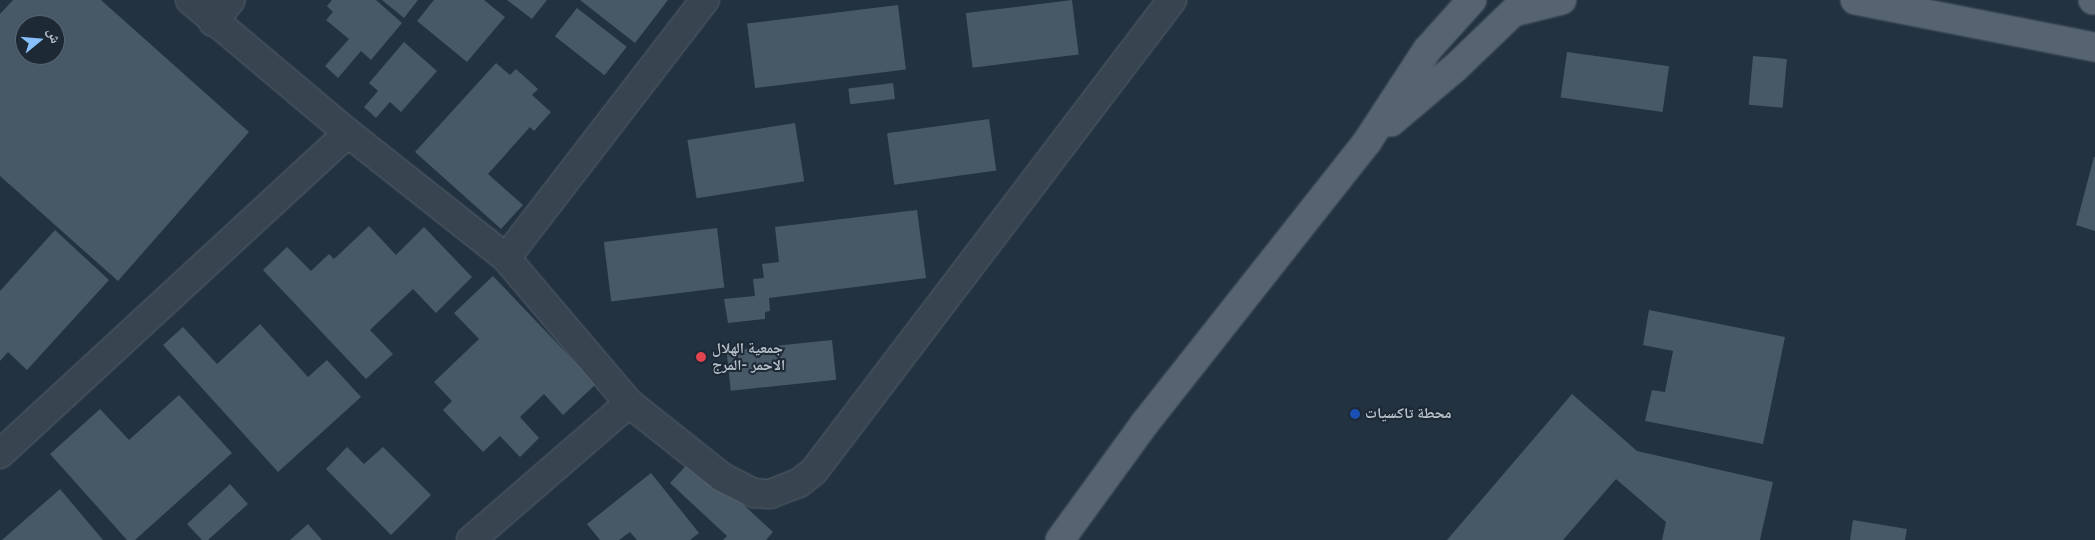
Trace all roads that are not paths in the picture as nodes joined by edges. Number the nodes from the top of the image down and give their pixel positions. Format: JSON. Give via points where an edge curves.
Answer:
{"nodes":[{"id":1,"x":190,"y":0,"type":"edge"},
{"id":2,"x":231,"y":0,"type":"edge"},
{"id":3,"x":705,"y":0,"type":"edge"},
{"id":4,"x":1172,"y":0,"type":"edge"},
{"id":5,"x":1472,"y":0,"type":"edge"},
{"id":6,"x":1562,"y":0,"type":"edge"},
{"id":7,"x":1855,"y":0,"type":"edge"},
{"id":8,"x":1522,"y":5,"type":"edge"},
{"id":9,"x":213,"y":22,"type":"junction"},
{"id":10,"x":2095,"y":47,"type":"edge"},
{"id":11,"x":348,"y":133,"type":"junction"},
{"id":12,"x":1366,"y":142,"type":"junction"},
{"id":13,"x":506,"y":258,"type":"junction"},
{"id":14,"x":629,"y":403,"type":"junction"},
{"id":15,"x":0,"y":454,"type":"edge"},
{"id":16,"x":471,"y":540,"type":"edge"},
{"id":17,"x":1060,"y":540,"type":"edge"}],
"edges":[{"from":1,"to":9,"type":"street"},
{"from":2,"to":9,"type":"street"},
{"from":3,"to":13,"type":"street"},
{"from":4,"to":14,"type":"street","via":[[820,464],[799,483],[770,494],[742,488],[722,477]]},
{"from":5,"to":12,"type":"main road","via":[[1427,50]]},
{"from":6,"to":8,"type":"main road"},
{"from":7,"to":10,"type":"main road"},
{"from":8,"to":12,"type":"main road"},
{"from":9,"to":11,"type":"street"},
{"from":11,"to":13,"type":"street"},
{"from":11,"to":15,"type":"street"},
{"from":12,"to":17,"type":"main road","via":[[1145,423]]},
{"from":13,"to":14,"type":"street"},
{"from":14,"to":16,"type":"street"}]}
